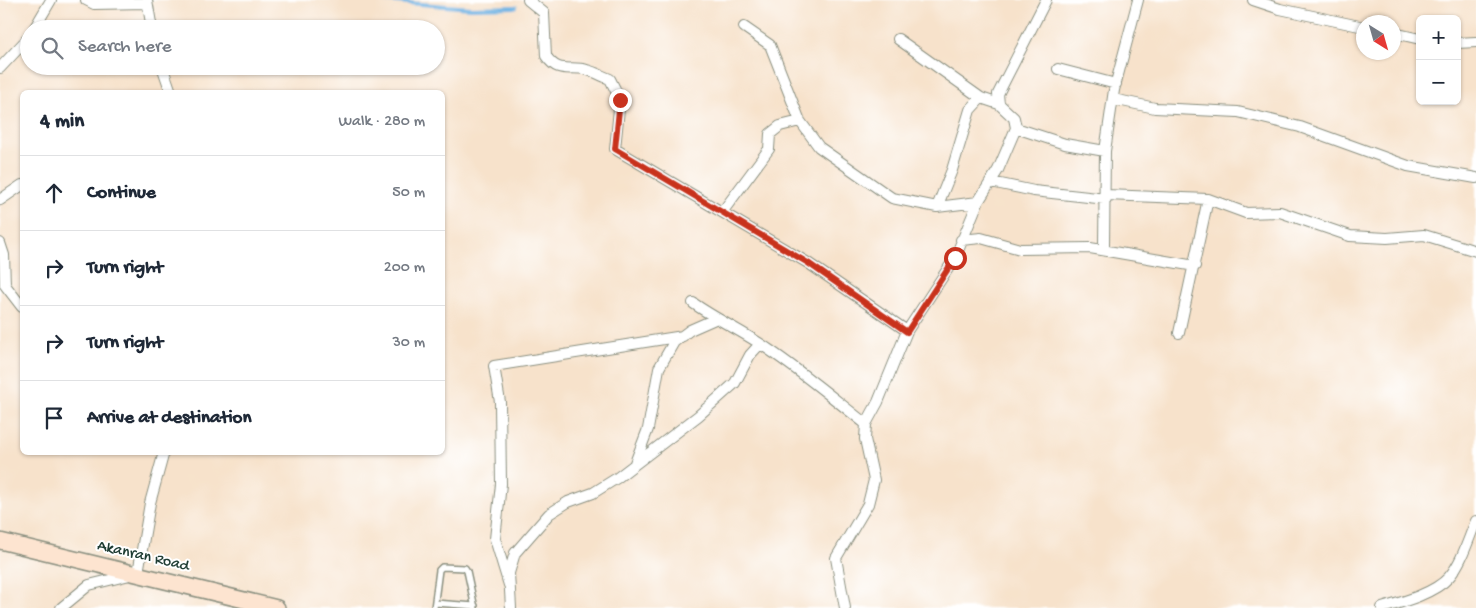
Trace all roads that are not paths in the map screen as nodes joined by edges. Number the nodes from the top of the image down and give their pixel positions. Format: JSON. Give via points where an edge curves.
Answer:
{"nodes":[{"id":1,"x":51,"y":0,"type":"edge"},
{"id":2,"x":86,"y":0,"type":"edge"},
{"id":3,"x":528,"y":0,"type":"edge"},
{"id":4,"x":1046,"y":0,"type":"edge"},
{"id":5,"x":1138,"y":0,"type":"edge"},
{"id":6,"x":1253,"y":0,"type":"edge"},
{"id":7,"x":142,"y":1,"type":"edge"},
{"id":8,"x":1280,"y":4,"type":"edge"},
{"id":9,"x":39,"y":20,"type":"edge"},
{"id":10,"x":149,"y":20,"type":"edge"},
{"id":11,"x":1356,"y":25,"type":"edge"},
{"id":12,"x":744,"y":27,"type":"dead end"},
{"id":13,"x":1401,"y":35,"type":"edge"},
{"id":14,"x":1416,"y":38,"type":"edge"},
{"id":15,"x":898,"y":39,"type":"dead end"},
{"id":16,"x":1476,"y":42,"type":"edge"},
{"id":17,"x":1461,"y":43,"type":"edge"},
{"id":18,"x":20,"y":47,"type":"edge"},
{"id":19,"x":0,"y":68,"type":"edge"},
{"id":20,"x":1058,"y":69,"type":"dead end"},
{"id":21,"x":165,"y":75,"type":"edge"},
{"id":22,"x":1116,"y":84,"type":"junction"},
{"id":23,"x":170,"y":90,"type":"edge"},
{"id":24,"x":981,"y":98,"type":"junction"},
{"id":25,"x":1113,"y":99,"type":"junction"},
{"id":26,"x":999,"y":104,"type":"junction"},
{"id":27,"x":800,"y":121,"type":"junction"},
{"id":28,"x":1016,"y":128,"type":"junction"},
{"id":29,"x":1105,"y":151,"type":"junction"},
{"id":30,"x":1476,"y":178,"type":"edge"},
{"id":31,"x":991,"y":182,"type":"junction"},
{"id":32,"x":20,"y":186,"type":"edge"},
{"id":33,"x":1106,"y":197,"type":"junction"},
{"id":34,"x":0,"y":200,"type":"edge"},
{"id":35,"x":1208,"y":200,"type":"junction"},
{"id":36,"x":978,"y":202,"type":"junction"},
{"id":37,"x":937,"y":207,"type":"junction"},
{"id":38,"x":723,"y":211,"type":"junction"},
{"id":39,"x":969,"y":224,"type":"junction"},
{"id":40,"x":981,"y":238,"type":"junction"},
{"id":41,"x":961,"y":240,"type":"junction"},
{"id":42,"x":0,"y":243,"type":"edge"},
{"id":43,"x":1102,"y":250,"type":"junction"},
{"id":44,"x":1476,"y":251,"type":"edge"},
{"id":45,"x":1195,"y":266,"type":"junction"},
{"id":46,"x":693,"y":303,"type":"dead end"},
{"id":47,"x":20,"y":304,"type":"edge"},
{"id":48,"x":715,"y":319,"type":"junction"},
{"id":49,"x":907,"y":332,"type":"junction"},
{"id":50,"x":1179,"y":333,"type":"dead end"},
{"id":51,"x":683,"y":336,"type":"junction"},
{"id":52,"x":760,"y":344,"type":"junction"},
{"id":53,"x":866,"y":424,"type":"junction"},
{"id":54,"x":163,"y":455,"type":"edge"},
{"id":55,"x":636,"y":463,"type":"junction"},
{"id":56,"x":1476,"y":521,"type":"edge"},
{"id":57,"x":0,"y":541,"type":"edge"},
{"id":58,"x":138,"y":573,"type":"junction"},
{"id":59,"x":509,"y":585,"type":"junction"},
{"id":60,"x":434,"y":605,"type":"edge"},
{"id":61,"x":475,"y":607,"type":"edge"},
{"id":62,"x":62,"y":608,"type":"edge"},
{"id":63,"x":277,"y":608,"type":"edge"},
{"id":64,"x":511,"y":608,"type":"edge"},
{"id":65,"x":845,"y":608,"type":"edge"},
{"id":66,"x":1382,"y":608,"type":"edge"}],
"edges":[{"from":1,"to":9,"type":"street"},
{"from":2,"to":7,"type":"street","via":[[94,4]]},
{"from":3,"to":38,"type":"street","via":[[544,12],[546,56],[550,61],[558,68],[586,70],[610,79],[620,100],[615,149]]},
{"from":4,"to":26,"type":"street","via":[[998,94]]},
{"from":5,"to":22,"type":"street"},
{"from":6,"to":8,"type":"street"},
{"from":7,"to":10,"type":"street"},
{"from":8,"to":11,"type":"street"},
{"from":12,"to":27,"type":"street","via":[[770,45]]},
{"from":13,"to":14,"type":"street"},
{"from":15,"to":24,"type":"street"},
{"from":16,"to":17,"type":"street"},
{"from":18,"to":19,"type":"street"},
{"from":20,"to":22,"type":"street"},
{"from":21,"to":23,"type":"street"},
{"from":22,"to":25,"type":"street"},
{"from":24,"to":26,"type":"street"},
{"from":24,"to":37,"type":"street","via":[[970,110]]},
{"from":25,"to":29,"type":"street"},
{"from":25,"to":30,"type":"street","via":[[1156,108],[1238,112],[1300,127],[1408,166]]},
{"from":26,"to":28,"type":"street","via":[[1014,118]]},
{"from":27,"to":37,"type":"street","via":[[819,147],[892,198]]},
{"from":27,"to":38,"type":"street","via":[[780,126],[770,134],[769,149]]},
{"from":28,"to":29,"type":"street","via":[[1065,144]]},
{"from":28,"to":31,"type":"street"},
{"from":29,"to":33,"type":"street"},
{"from":31,"to":33,"type":"street","via":[[1034,191]]},
{"from":31,"to":36,"type":"street"},
{"from":32,"to":34,"type":"street"},
{"from":33,"to":35,"type":"street"},
{"from":33,"to":43,"type":"street"},
{"from":35,"to":44,"type":"street","via":[[1246,213],[1280,212],[1350,236],[1424,235]]},
{"from":35,"to":45,"type":"street"},
{"from":36,"to":37,"type":"street"},
{"from":36,"to":39,"type":"street"},
{"from":38,"to":49,"type":"street","via":[[808,263]]},
{"from":39,"to":40,"type":"street"},
{"from":39,"to":41,"type":"street"},
{"from":40,"to":41,"type":"street"},
{"from":40,"to":43,"type":"street","via":[[1020,249]]},
{"from":41,"to":49,"type":"street","via":[[955,258]]},
{"from":42,"to":47,"type":"street","via":[[4,255],[5,285]]},
{"from":43,"to":45,"type":"street"},
{"from":45,"to":50,"type":"street"},
{"from":46,"to":48,"type":"street"},
{"from":48,"to":51,"type":"street"},
{"from":48,"to":52,"type":"street"},
{"from":49,"to":53,"type":"street"},
{"from":51,"to":55,"type":"street","via":[[674,342],[659,368],[648,429]]},
{"from":51,"to":59,"type":"street","via":[[494,366],[500,402],[501,484],[495,539]]},
{"from":52,"to":53,"type":"street"},
{"from":52,"to":55,"type":"street","via":[[750,355],[736,383]]},
{"from":53,"to":65,"type":"street","via":[[865,439],[874,480],[868,504],[836,558]]},
{"from":54,"to":58,"type":"street","via":[[150,503]]},
{"from":55,"to":59,"type":"street","via":[[593,493],[568,502],[549,514],[515,553]]},
{"from":56,"to":66,"type":"street","via":[[1460,561],[1448,578],[1416,598]]},
{"from":57,"to":58,"type":"main road","name":"Akanran Road"},
{"from":58,"to":62,"type":"street","via":[[89,585]]},
{"from":58,"to":63,"type":"main road","name":"Akanran Road"},
{"from":59,"to":64,"type":"street"},
{"from":60,"to":61,"type":"lane"},
{"from":60,"to":61,"type":"lane","via":[[439,570],[442,567],[464,568]]}]}
